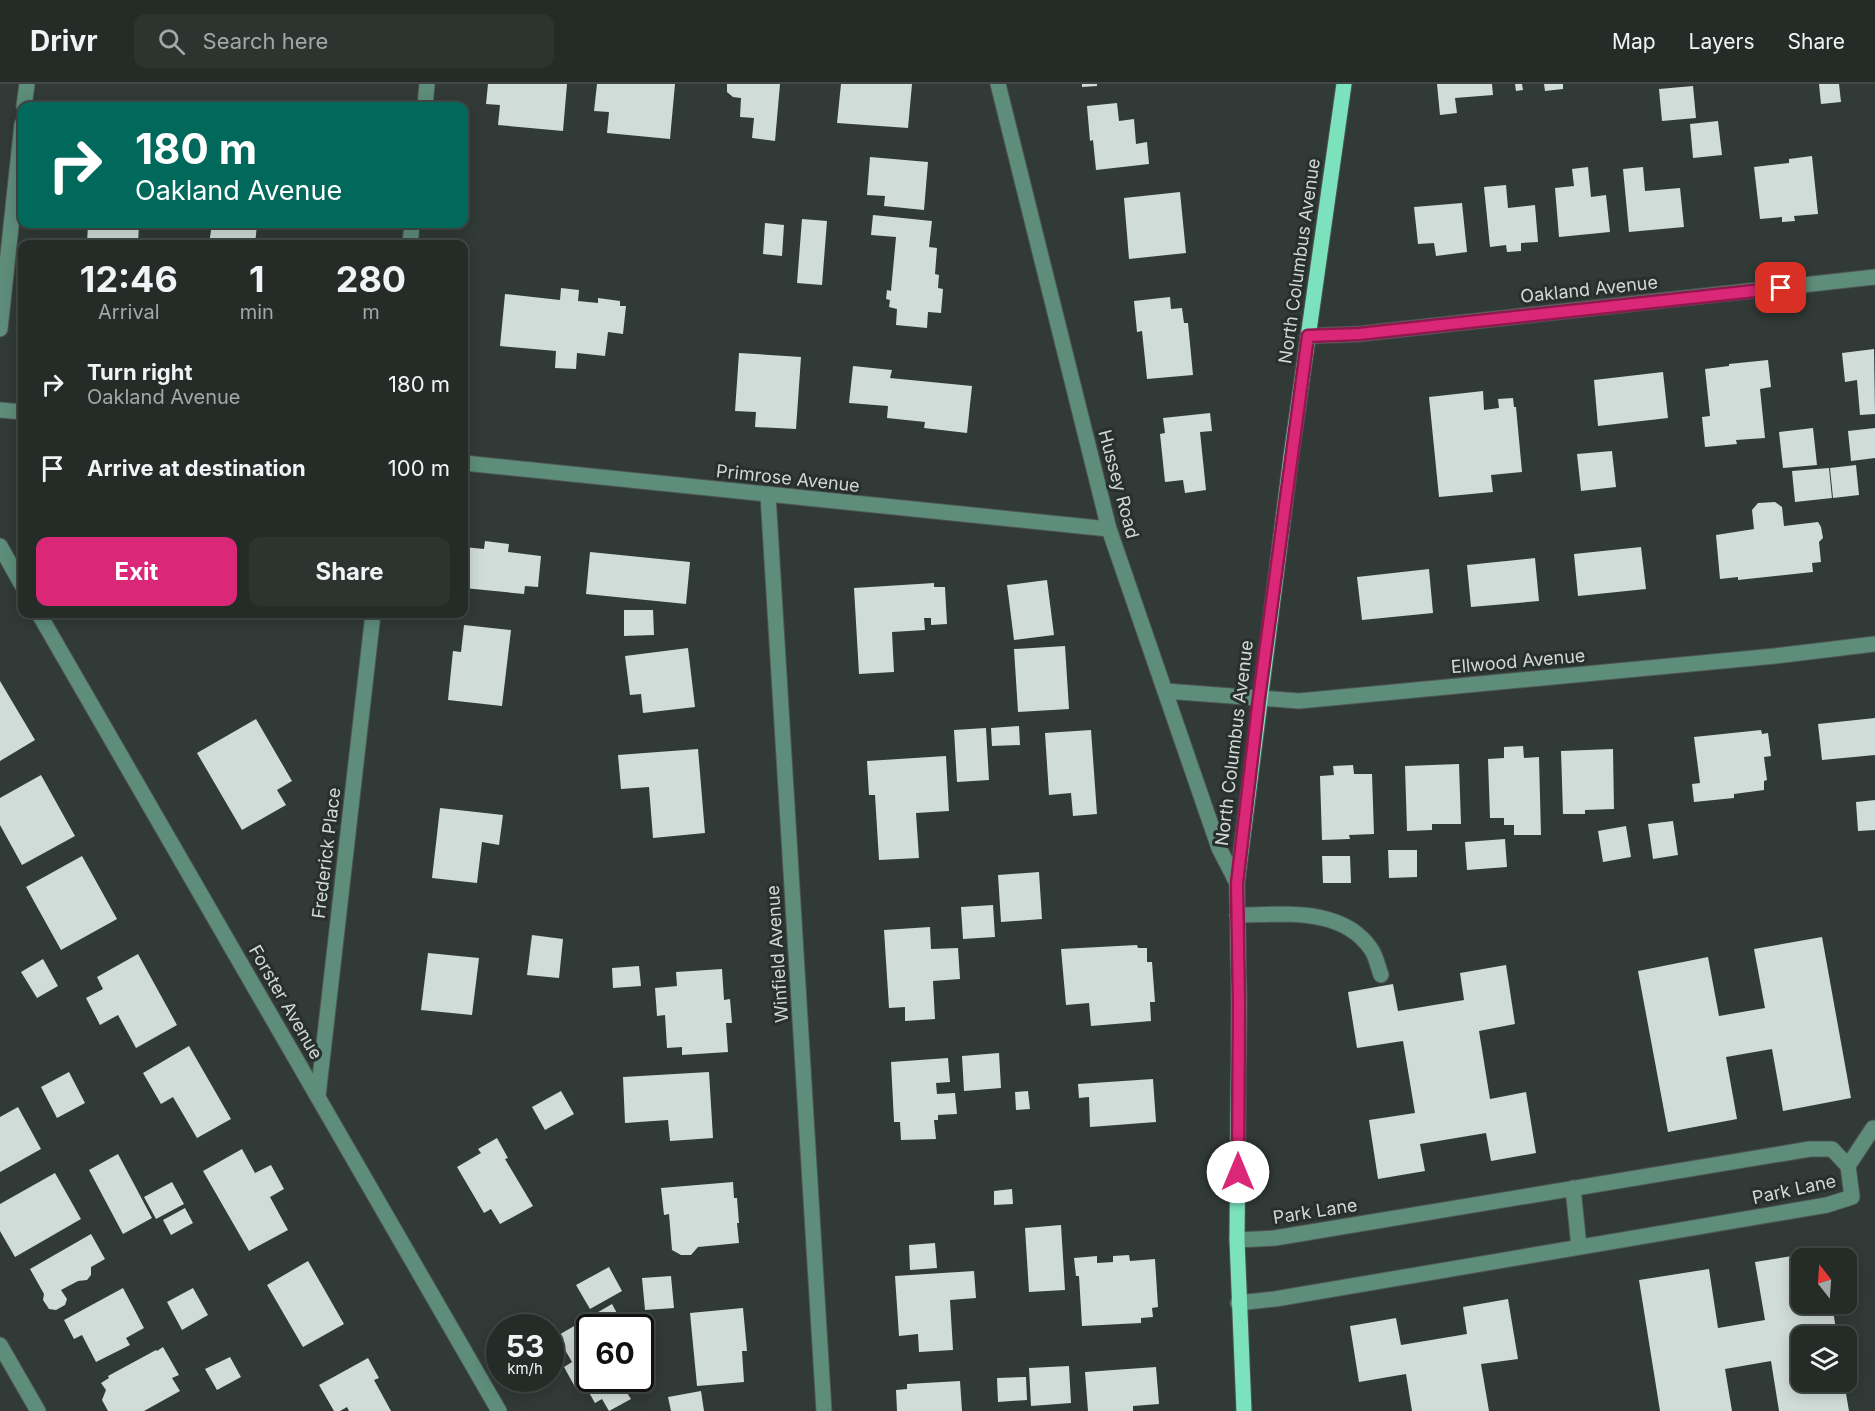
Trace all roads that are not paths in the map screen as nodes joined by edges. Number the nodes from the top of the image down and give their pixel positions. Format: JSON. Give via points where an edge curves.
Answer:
{"nodes":[{"id":1,"x":27,"y":84,"type":"edge"},
{"id":2,"x":427,"y":84,"type":"edge"},
{"id":3,"x":998,"y":84,"type":"edge"},
{"id":4,"x":1344,"y":84,"type":"edge"},
{"id":5,"x":25,"y":102,"type":"edge"},
{"id":6,"x":425,"y":102,"type":"edge"},
{"id":7,"x":18,"y":161,"type":"edge"},
{"id":8,"x":1875,"y":277,"type":"edge"},
{"id":9,"x":0,"y":329,"type":"edge"},
{"id":10,"x":1308,"y":336,"type":"junction"},
{"id":11,"x":0,"y":410,"type":"edge"},
{"id":12,"x":18,"y":412,"type":"edge"},
{"id":13,"x":468,"y":463,"type":"edge"},
{"id":14,"x":768,"y":495,"type":"junction"},
{"id":15,"x":1110,"y":529,"type":"junction"},
{"id":16,"x":0,"y":546,"type":"edge"},
{"id":17,"x":18,"y":578,"type":"edge"},
{"id":18,"x":41,"y":618,"type":"edge"},
{"id":19,"x":373,"y":618,"type":"edge"},
{"id":20,"x":1875,"y":644,"type":"edge"},
{"id":21,"x":1165,"y":691,"type":"junction"},
{"id":22,"x":1259,"y":698,"type":"junction"},
{"id":23,"x":1237,"y":883,"type":"junction"},
{"id":24,"x":1237,"y":915,"type":"junction"},
{"id":25,"x":1381,"y":975,"type":"dead end"},
{"id":26,"x":318,"y":1096,"type":"junction"},
{"id":27,"x":1873,"y":1128,"type":"dead end"},
{"id":28,"x":1848,"y":1166,"type":"junction"},
{"id":29,"x":1573,"y":1188,"type":"junction"},
{"id":30,"x":1237,"y":1240,"type":"junction"},
{"id":31,"x":1579,"y":1247,"type":"junction"},
{"id":32,"x":1238,"y":1303,"type":"junction"},
{"id":33,"x":0,"y":1345,"type":"edge"},
{"id":34,"x":38,"y":1411,"type":"edge"},
{"id":35,"x":499,"y":1411,"type":"edge"},
{"id":36,"x":824,"y":1411,"type":"edge"},
{"id":37,"x":1244,"y":1411,"type":"edge"}],
"edges":[{"from":1,"to":5,"type":"street"},
{"from":2,"to":6,"type":"street"},
{"from":3,"to":15,"type":"street","name":"Hussey Road"},
{"from":4,"to":10,"type":"main road","name":"North Columbus Avenue"},
{"from":7,"to":9,"type":"street"},
{"from":8,"to":10,"type":"street","name":"Oakland Avenue","via":[[1359,334]]},
{"from":10,"to":22,"type":"main road","name":"North Columbus Avenue"},
{"from":11,"to":12,"type":"street"},
{"from":13,"to":14,"type":"street","name":"Primrose Avenue"},
{"from":14,"to":15,"type":"street","name":"Primrose Avenue"},
{"from":14,"to":36,"type":"street","name":"Winfield Avenue"},
{"from":15,"to":21,"type":"street","name":"Hussey Road"},
{"from":16,"to":17,"type":"street"},
{"from":18,"to":26,"type":"street","name":"Forster Avenue"},
{"from":19,"to":26,"type":"street","name":"Frederick Place"},
{"from":20,"to":22,"type":"street","name":"Ellwood Avenue","via":[[1299,701]]},
{"from":21,"to":22,"type":"street","name":"Ellwood Avenue"},
{"from":21,"to":23,"type":"street","name":"Hussey Road","via":[[1219,848]]},
{"from":22,"to":23,"type":"main road","name":"North Columbus Avenue"},
{"from":23,"to":24,"type":"main road","name":"North Columbus Avenue"},
{"from":24,"to":25,"type":"street","via":[[1310,915],[1342,924],[1372,949]]},
{"from":24,"to":30,"type":"main road","name":"North Columbus Avenue"},
{"from":26,"to":35,"type":"street","name":"Forster Avenue"},
{"from":27,"to":28,"type":"street"},
{"from":28,"to":29,"type":"street","name":"Park Lane","via":[[1832,1149],[1810,1149]]},
{"from":28,"to":31,"type":"street","name":"Park Lane","via":[[1851,1197],[1827,1205]]},
{"from":29,"to":30,"type":"street","name":"Park Lane","via":[[1275,1238]]},
{"from":29,"to":31,"type":"street"},
{"from":30,"to":32,"type":"main road","name":"North Columbus Avenue"},
{"from":31,"to":32,"type":"street","name":"Park Lane"},
{"from":32,"to":37,"type":"main road","name":"North Columbus Avenue"},
{"from":33,"to":34,"type":"street"}]}
